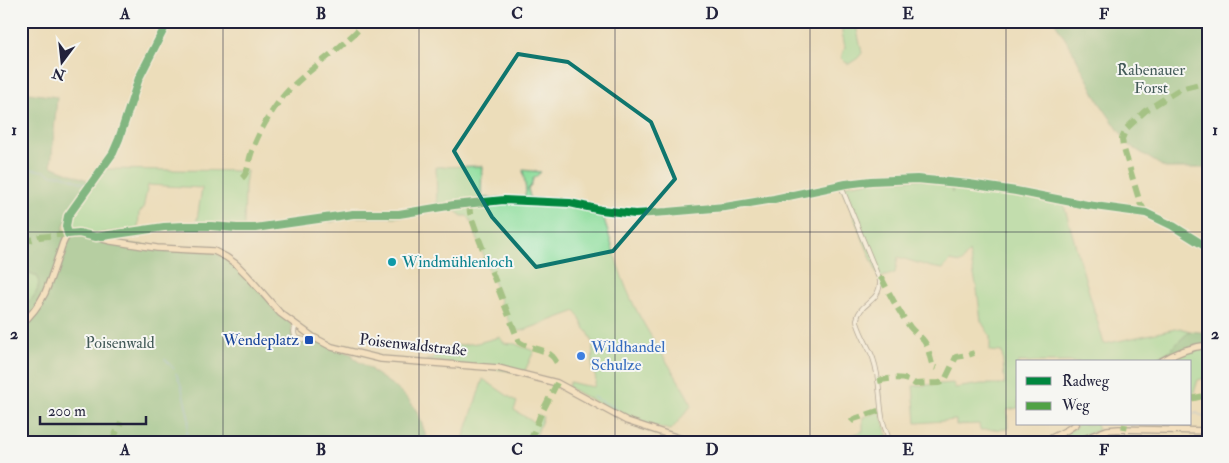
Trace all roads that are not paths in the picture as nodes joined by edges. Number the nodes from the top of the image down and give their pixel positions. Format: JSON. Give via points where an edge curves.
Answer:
{"nodes":[{"id":1,"x":168,"y":21,"type":"edge"},
{"id":2,"x":841,"y":186,"type":"dead end"},
{"id":3,"x":68,"y":234,"type":"junction"},
{"id":4,"x":21,"y":324,"type":"edge"},
{"id":5,"x":296,"y":326,"type":"junction"},
{"id":6,"x":313,"y":337,"type":"junction"},
{"id":7,"x":1208,"y":345,"type":"edge"},
{"id":8,"x":1164,"y":360,"type":"edge"},
{"id":9,"x":1073,"y":426,"type":"edge"},
{"id":10,"x":1208,"y":430,"type":"edge"},
{"id":11,"x":691,"y":442,"type":"edge"},
{"id":12,"x":890,"y":442,"type":"edge"},
{"id":13,"x":1044,"y":442,"type":"edge"},
{"id":14,"x":1076,"y":442,"type":"edge"}],
"edges":[{"from":1,"to":3,"type":"street","via":[[139,78],[113,153],[68,216]]},
{"from":2,"to":12,"type":"street","via":[[880,281],[878,294],[860,312],[857,323],[875,364],[884,425]]},
{"from":3,"to":4,"type":"street","via":[[44,294]]},
{"from":3,"to":5,"type":"street","name":"Poisenwaldstraße","via":[[79,233],[157,248],[217,252],[241,270]]},
{"from":5,"to":6,"type":"street","name":"Poisenwaldstraße"},
{"from":5,"to":6,"type":"street","via":[[296,338],[305,340]]},
{"from":6,"to":11,"type":"street","name":"Poisenwaldstraße","via":[[332,348],[381,359],[498,368],[557,383],[627,421]]},
{"from":7,"to":8,"type":"street"},
{"from":9,"to":13,"type":"street"},
{"from":10,"to":14,"type":"street","via":[[1107,430]]}]}
